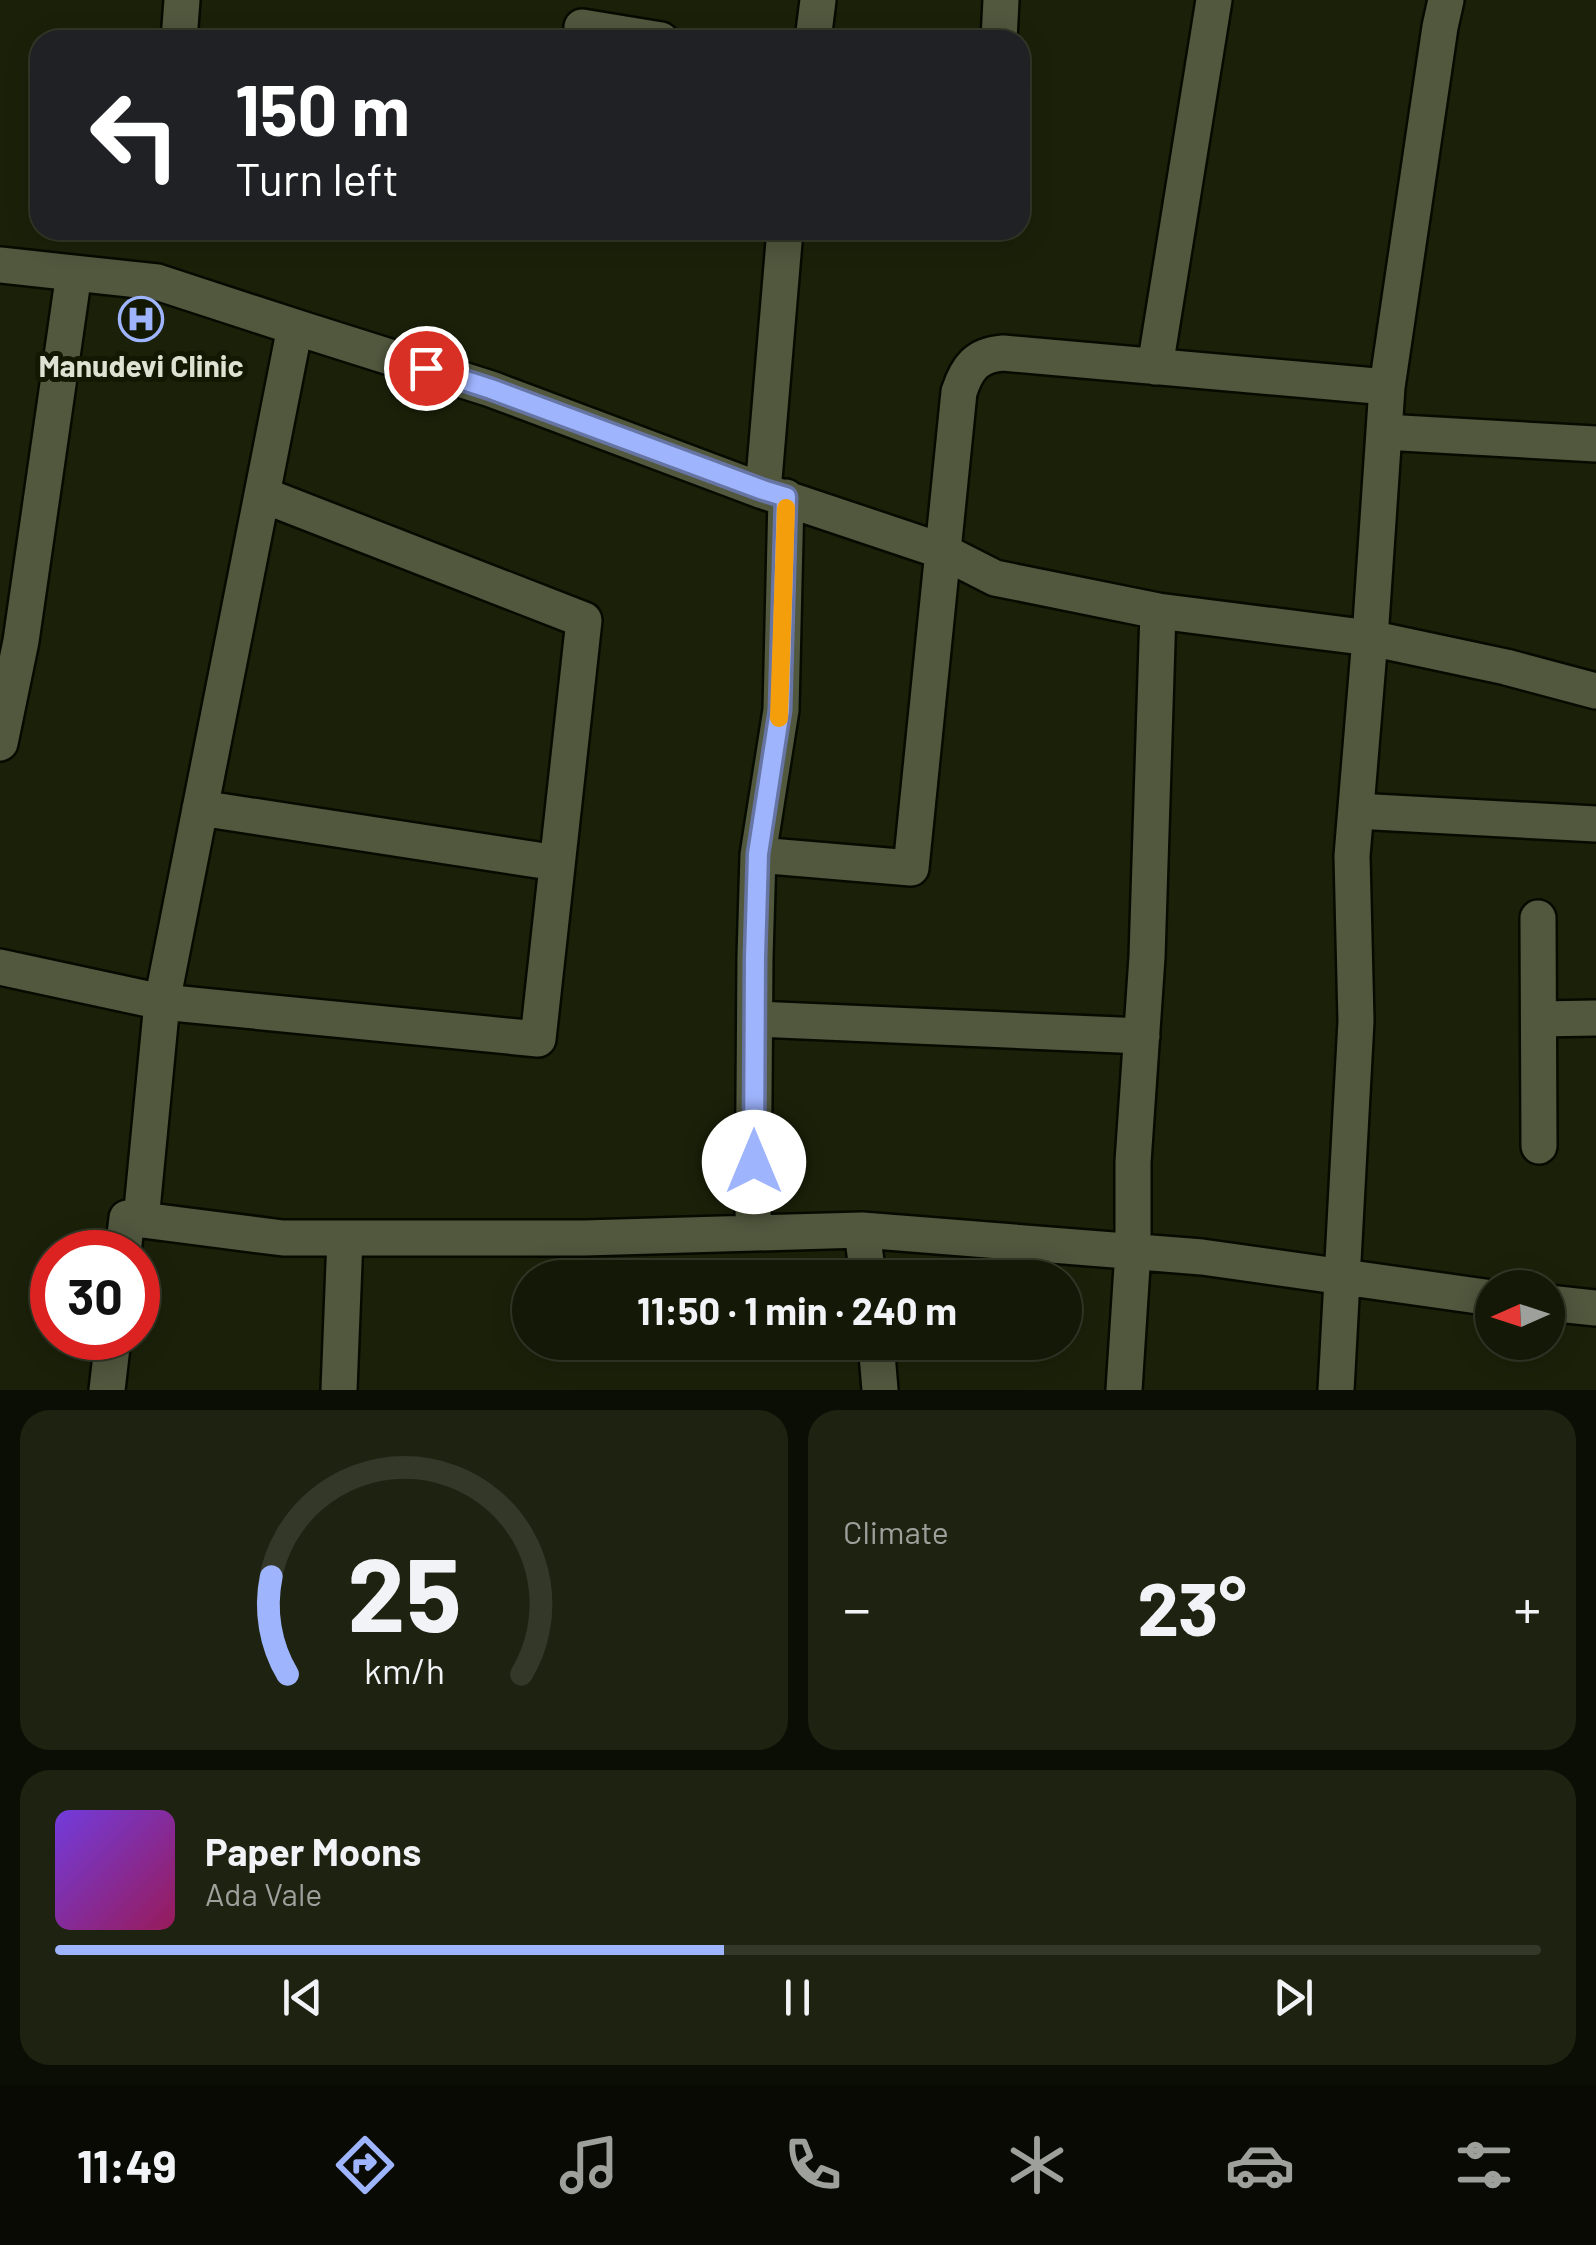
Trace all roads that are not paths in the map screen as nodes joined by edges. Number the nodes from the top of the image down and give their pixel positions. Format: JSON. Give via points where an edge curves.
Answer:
{"nodes":[{"id":1,"x":182,"y":0,"type":"edge"},
{"id":2,"x":818,"y":0,"type":"edge"},
{"id":3,"x":1002,"y":0,"type":"edge"},
{"id":4,"x":1214,"y":0,"type":"edge"},
{"id":5,"x":1446,"y":0,"type":"edge"},
{"id":6,"x":582,"y":22,"type":"edge"},
{"id":7,"x":180,"y":30,"type":"edge"},
{"id":8,"x":617,"y":30,"type":"edge"},
{"id":9,"x":814,"y":30,"type":"edge"},
{"id":10,"x":1000,"y":30,"type":"edge"},
{"id":11,"x":785,"y":240,"type":"edge"},
{"id":12,"x":0,"y":265,"type":"edge"},
{"id":13,"x":74,"y":273,"type":"junction"},
{"id":14,"x":294,"y":327,"type":"junction"},
{"id":15,"x":1155,"y":366,"type":"junction"},
{"id":16,"x":1387,"y":387,"type":"junction"},
{"id":17,"x":1384,"y":432,"type":"junction"},
{"id":18,"x":1596,"y":444,"type":"edge"},
{"id":19,"x":775,"y":494,"type":"junction"},
{"id":20,"x":263,"y":495,"type":"junction"},
{"id":21,"x":942,"y":551,"type":"junction"},
{"id":22,"x":1158,"y":610,"type":"junction"},
{"id":23,"x":1370,"y":638,"type":"junction"},
{"id":24,"x":10,"y":639,"type":"edge"},
{"id":25,"x":1596,"y":691,"type":"edge"},
{"id":26,"x":0,"y":743,"type":"edge"},
{"id":27,"x":200,"y":808,"type":"junction"},
{"id":28,"x":1356,"y":811,"type":"junction"},
{"id":29,"x":1596,"y":824,"type":"edge"},
{"id":30,"x":758,"y":854,"type":"junction"},
{"id":31,"x":557,"y":863,"type":"junction"},
{"id":32,"x":1538,"y":918,"type":"dead end"},
{"id":33,"x":0,"y":967,"type":"edge"},
{"id":34,"x":162,"y":1002,"type":"junction"},
{"id":35,"x":1596,"y":1018,"type":"edge"},
{"id":36,"x":755,"y":1019,"type":"junction"},
{"id":37,"x":1538,"y":1019,"type":"junction"},
{"id":38,"x":1142,"y":1036,"type":"junction"},
{"id":39,"x":1539,"y":1146,"type":"dead end"},
{"id":40,"x":141,"y":1220,"type":"junction"},
{"id":41,"x":126,"y":1230,"type":"edge"},
{"id":42,"x":862,"y":1230,"type":"junction"},
{"id":43,"x":754,"y":1234,"type":"junction"},
{"id":44,"x":345,"y":1238,"type":"junction"},
{"id":45,"x":1133,"y":1251,"type":"junction"},
{"id":46,"x":866,"y":1260,"type":"edge"},
{"id":47,"x":1341,"y":1276,"type":"junction"},
{"id":48,"x":1475,"y":1296,"type":"edge"},
{"id":49,"x":1565,"y":1305,"type":"edge"},
{"id":50,"x":1596,"y":1308,"type":"edge"},
{"id":51,"x":110,"y":1360,"type":"edge"},
{"id":52,"x":878,"y":1360,"type":"edge"},
{"id":53,"x":107,"y":1390,"type":"edge"},
{"id":54,"x":339,"y":1390,"type":"edge"},
{"id":55,"x":880,"y":1390,"type":"edge"},
{"id":56,"x":1124,"y":1390,"type":"edge"},
{"id":57,"x":1336,"y":1390,"type":"edge"}],
"edges":[{"from":1,"to":7,"type":"street"},
{"from":2,"to":9,"type":"street"},
{"from":3,"to":10,"type":"street"},
{"from":4,"to":15,"type":"street"},
{"from":5,"to":16,"type":"street"},
{"from":6,"to":8,"type":"street"},
{"from":11,"to":19,"type":"street"},
{"from":12,"to":13,"type":"street"},
{"from":13,"to":14,"type":"street","via":[[157,282]]},
{"from":13,"to":24,"type":"street"},
{"from":14,"to":19,"type":"street","via":[[491,389]]},
{"from":14,"to":20,"type":"street"},
{"from":15,"to":16,"type":"street"},
{"from":15,"to":21,"type":"street","via":[[1003,353],[975,361],[959,392]]},
{"from":16,"to":17,"type":"street"},
{"from":17,"to":18,"type":"street"},
{"from":17,"to":23,"type":"street"},
{"from":19,"to":21,"type":"street"},
{"from":19,"to":30,"type":"street","via":[[780,710]]},
{"from":20,"to":27,"type":"street"},
{"from":20,"to":31,"type":"street","via":[[584,620]]},
{"from":21,"to":22,"type":"street","via":[[996,578]]},
{"from":21,"to":30,"type":"street","via":[[912,868]]},
{"from":22,"to":23,"type":"street"},
{"from":22,"to":38,"type":"street"},
{"from":23,"to":25,"type":"street"},
{"from":23,"to":28,"type":"street"},
{"from":24,"to":26,"type":"street"},
{"from":27,"to":31,"type":"street"},
{"from":27,"to":34,"type":"street"},
{"from":28,"to":29,"type":"street"},
{"from":28,"to":47,"type":"street","via":[[1356,1021]]},
{"from":30,"to":36,"type":"street"},
{"from":31,"to":34,"type":"street","via":[[538,1039]]},
{"from":32,"to":37,"type":"street"},
{"from":33,"to":34,"type":"street"},
{"from":34,"to":40,"type":"street"},
{"from":35,"to":37,"type":"street"},
{"from":36,"to":38,"type":"street"},
{"from":36,"to":43,"type":"street"},
{"from":37,"to":39,"type":"street"},
{"from":38,"to":45,"type":"street"},
{"from":40,"to":41,"type":"street","via":[[127,1218]]},
{"from":40,"to":44,"type":"street","via":[[284,1238]]},
{"from":42,"to":43,"type":"street"},
{"from":42,"to":45,"type":"street"},
{"from":42,"to":46,"type":"street"},
{"from":43,"to":44,"type":"street"},
{"from":44,"to":54,"type":"street"},
{"from":45,"to":47,"type":"street"},
{"from":45,"to":56,"type":"street"},
{"from":47,"to":48,"type":"street"},
{"from":47,"to":57,"type":"street"},
{"from":49,"to":50,"type":"street"},
{"from":51,"to":53,"type":"street"},
{"from":52,"to":55,"type":"street"}]}
